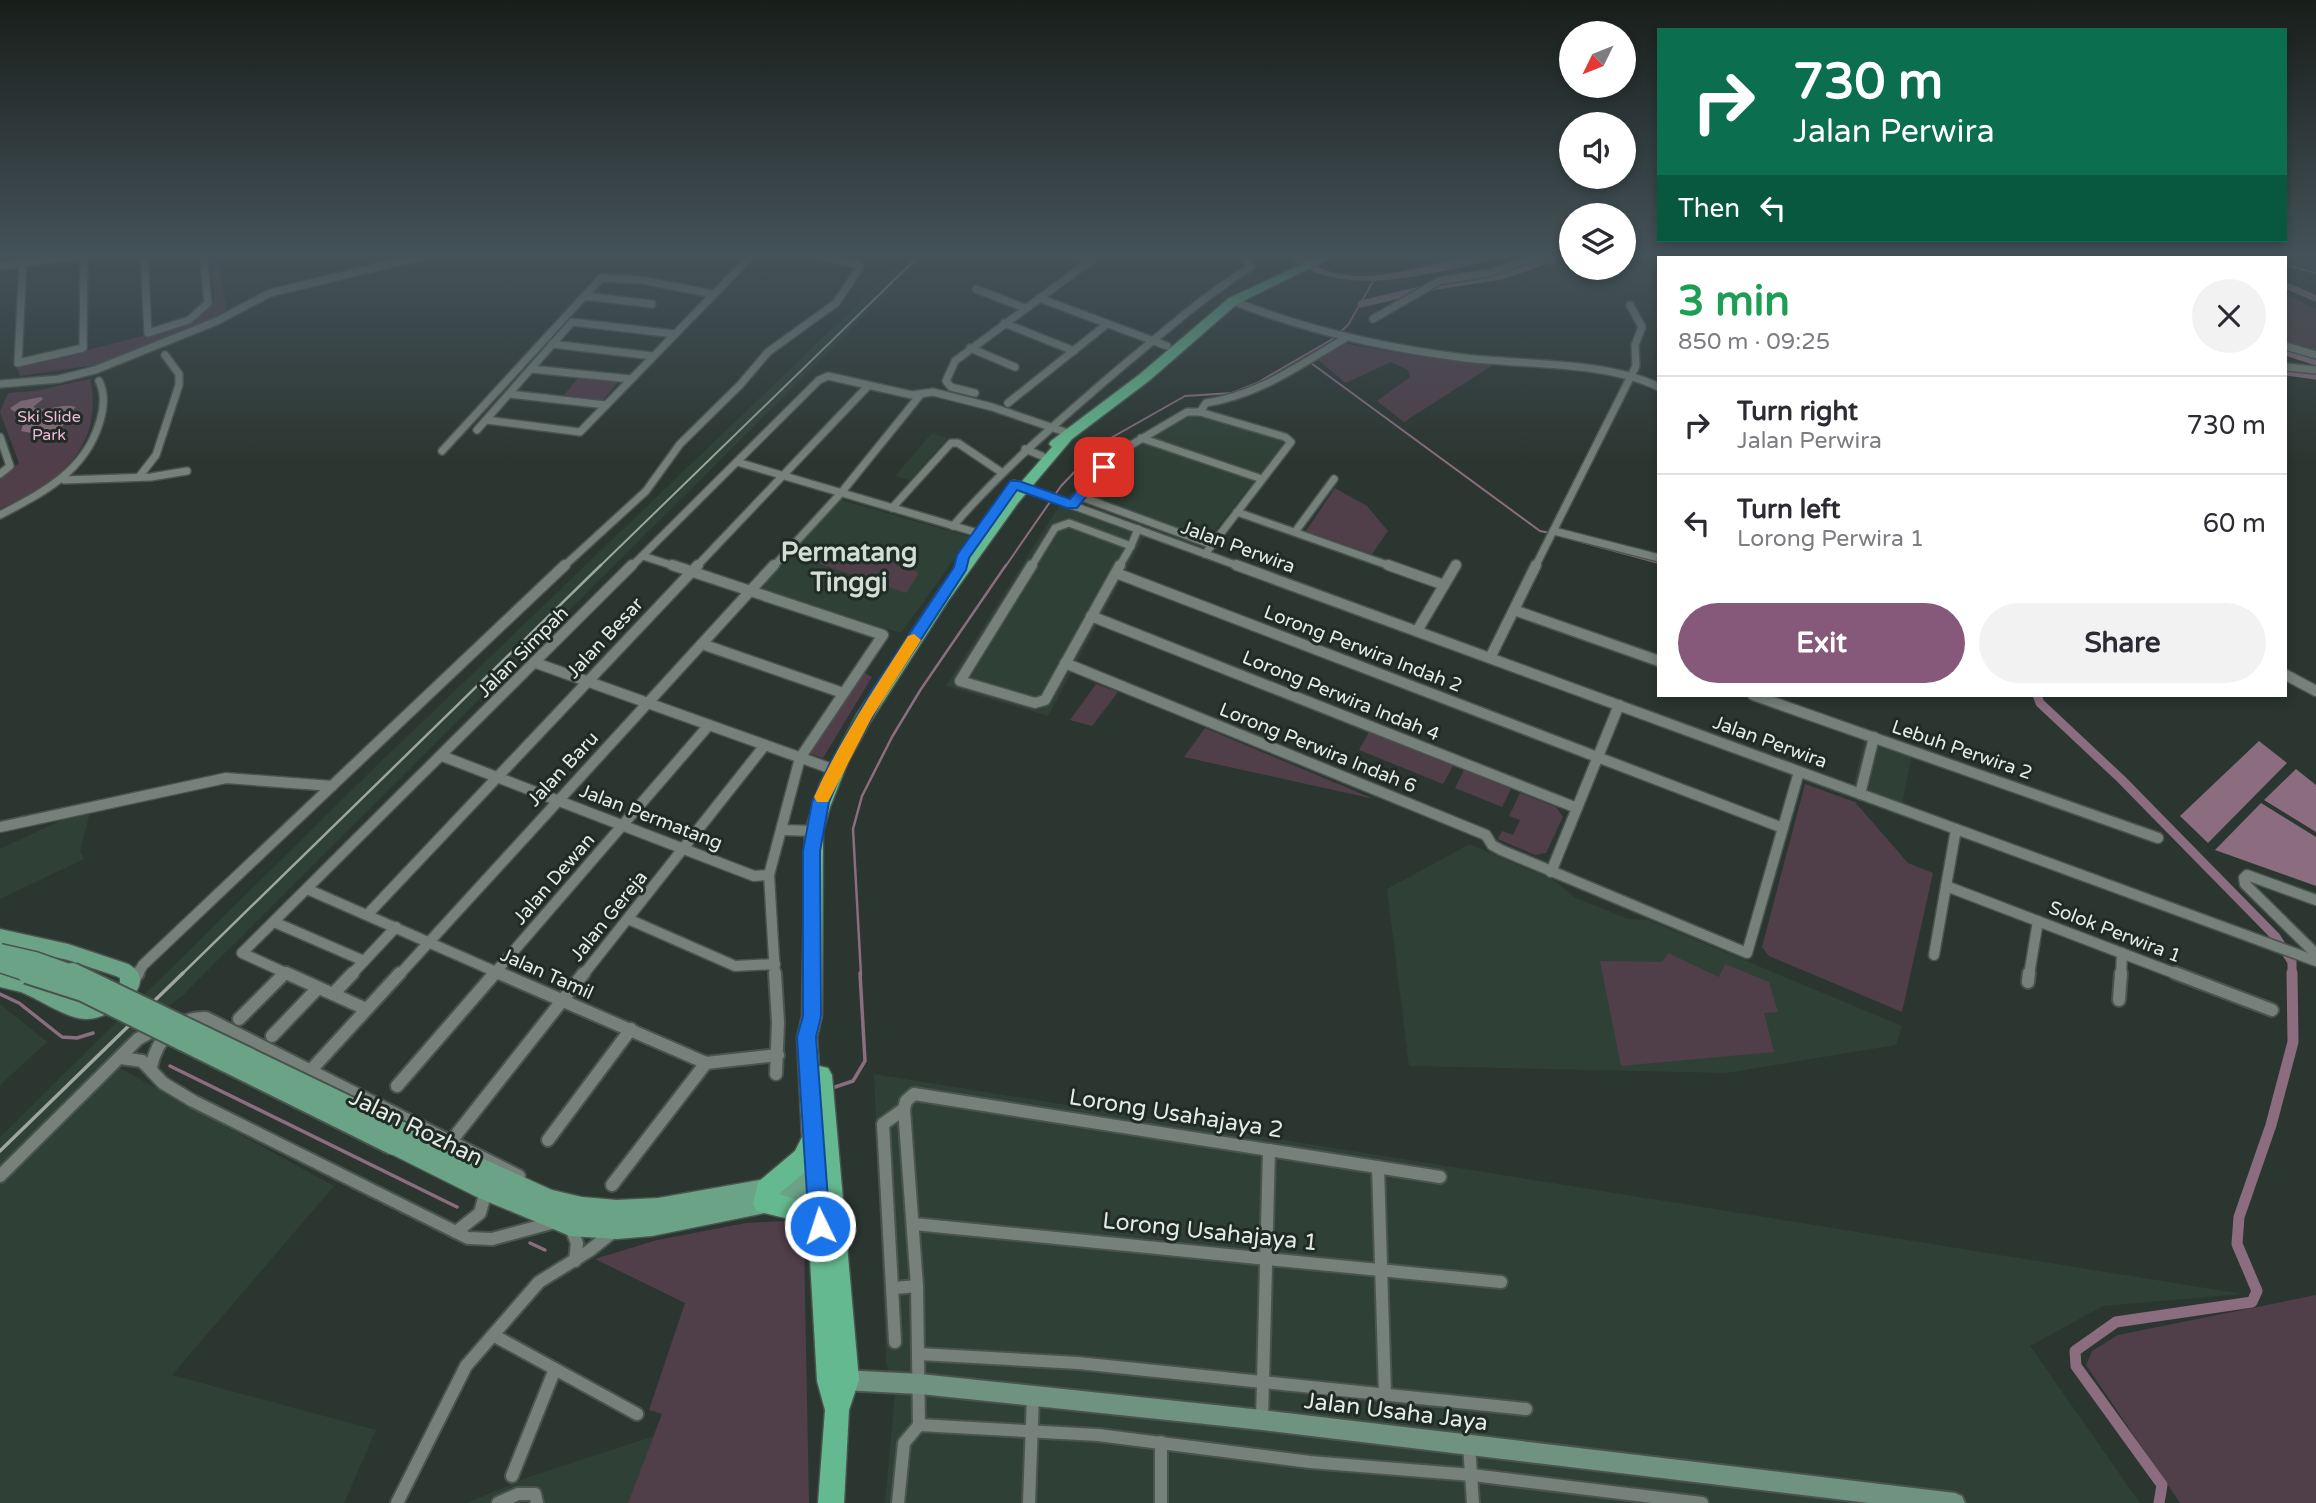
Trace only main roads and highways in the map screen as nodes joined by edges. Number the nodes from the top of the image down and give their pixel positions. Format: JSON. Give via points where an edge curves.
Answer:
{"nodes":[{"id":1,"x":1194,"y":323,"type":"edge"},
{"id":2,"x":1207,"y":323,"type":"edge"},
{"id":3,"x":1182,"y":345,"type":"junction"},
{"id":4,"x":1167,"y":346,"type":"junction"},
{"id":5,"x":1124,"y":391,"type":"junction"},
{"id":6,"x":1068,"y":437,"type":"junction"},
{"id":7,"x":1030,"y":487,"type":"junction"},
{"id":8,"x":961,"y":567,"type":"junction"},
{"id":9,"x":0,"y":937,"type":"edge"},
{"id":10,"x":0,"y":952,"type":"edge"},
{"id":11,"x":0,"y":964,"type":"edge"},
{"id":12,"x":0,"y":979,"type":"edge"},
{"id":13,"x":812,"y":1016,"type":"junction"},
{"id":14,"x":400,"y":1139,"type":"junction"},
{"id":15,"x":813,"y":1139,"type":"junction"},
{"id":16,"x":823,"y":1185,"type":"junction"},
{"id":17,"x":765,"y":1196,"type":"junction"},
{"id":18,"x":821,"y":1241,"type":"junction"},
{"id":19,"x":838,"y":1380,"type":"junction"},
{"id":20,"x":831,"y":1503,"type":"edge"}],
"edges":[{"from":1,"to":4,"type":"highway"},
{"from":2,"to":3,"type":"highway"},
{"from":3,"to":4,"type":"highway"},
{"from":3,"to":5,"type":"highway"},
{"from":4,"to":5,"type":"highway"},
{"from":5,"to":6,"type":"highway"},
{"from":6,"to":7,"type":"highway"},
{"from":6,"to":7,"type":"highway","via":[[1042,456]]},
{"from":7,"to":8,"type":"highway","via":[[1012,500]]},
{"from":7,"to":8,"type":"highway","via":[[978,533]]},
{"from":8,"to":13,"type":"highway","via":[[878,694],[821,802],[814,831]]},
{"from":9,"to":12,"type":"main road","via":[[122,970],[131,983],[113,1003],[83,1011]]},
{"from":10,"to":14,"type":"main road","name":"Jalan Rozhan","bridge":true,"via":[[87,978]]},
{"from":11,"to":14,"type":"main road","name":"Jalan Rozhan","bridge":true,"via":[[83,991]]},
{"from":13,"to":15,"type":"highway","via":[[807,1037]]},
{"from":13,"to":16,"type":"highway","via":[[818,1036]]},
{"from":14,"to":17,"type":"main road","name":"Jalan Rozhan","via":[[551,1200],[582,1207],[658,1208]]},
{"from":14,"to":17,"type":"main road","name":"Jalan Rozhan","via":[[486,1191],[563,1224],[617,1229],[652,1226]]},
{"from":15,"to":16,"type":"highway"},
{"from":15,"to":17,"type":"highway","via":[[803,1159]]},
{"from":16,"to":17,"type":"main road","name":"Jalan Rozhan"},
{"from":16,"to":18,"type":"highway"},
{"from":16,"to":19,"type":"highway"},
{"from":17,"to":18,"type":"highway","via":[[802,1212]]},
{"from":18,"to":19,"type":"highway"},
{"from":19,"to":20,"type":"highway"}]}
